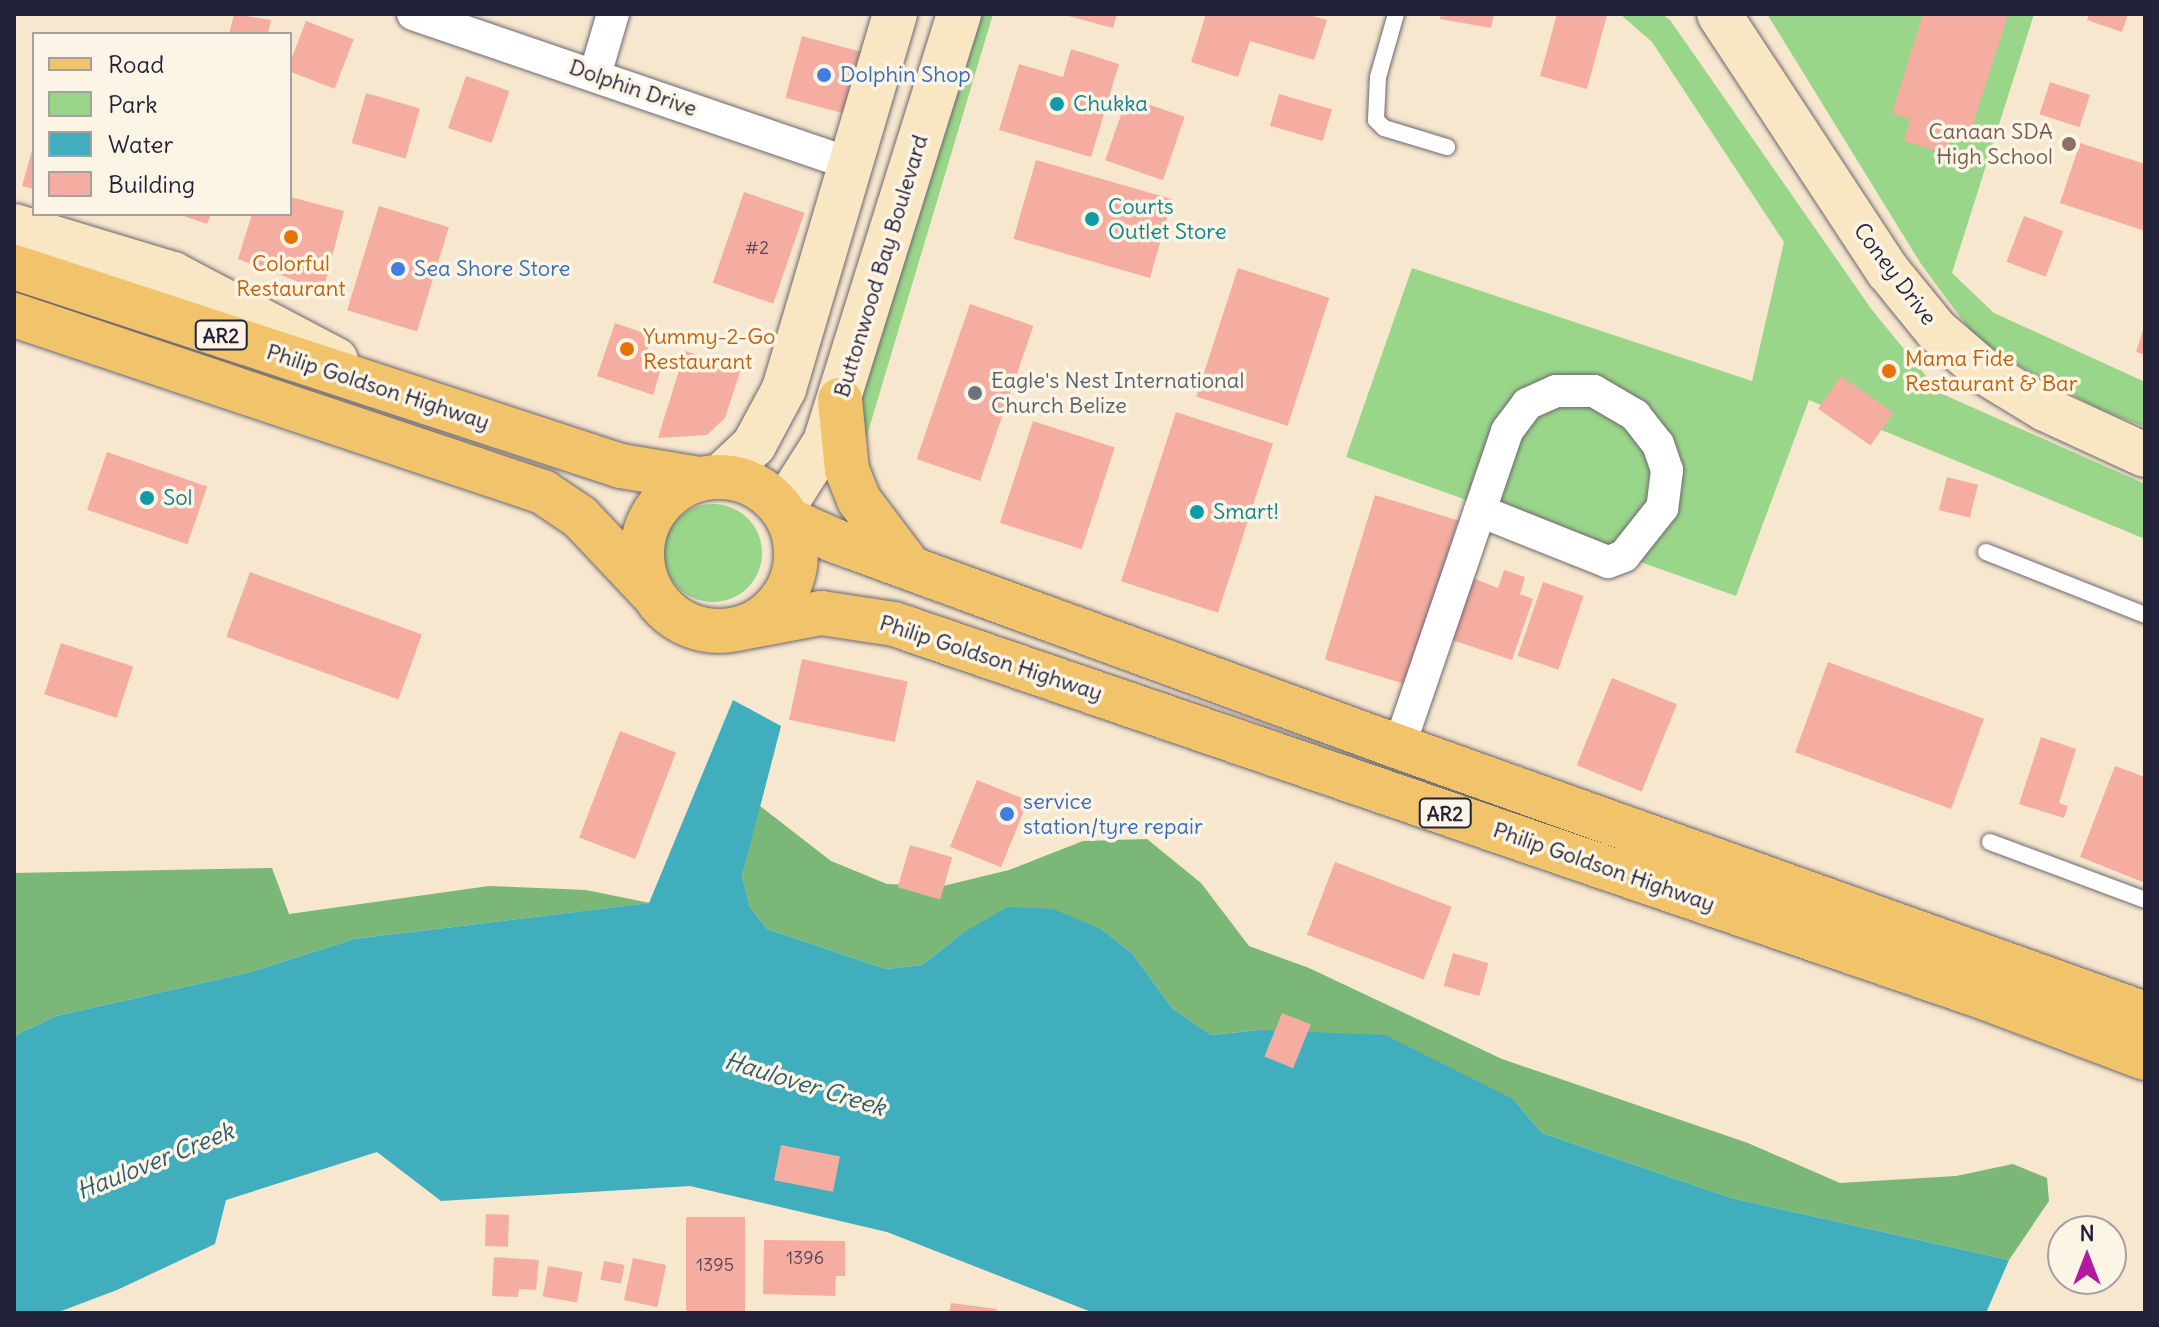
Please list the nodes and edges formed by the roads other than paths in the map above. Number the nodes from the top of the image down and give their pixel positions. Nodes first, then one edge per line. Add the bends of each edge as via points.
1 (413, 14) edge
2 (613, 14) edge
3 (895, 14) edge
4 (959, 14) edge
5 (1396, 14) edge
6 (1719, 14) edge
7 (595, 75) junction
8 (1447, 147) dead end
9 (852, 164) junction
10 (14, 226) edge
11 (14, 267) edge
12 (14, 315) edge
13 (398, 393) junction
14 (840, 400) junction
15 (2145, 455) edge
16 (710, 478) junction
17 (1480, 511) junction
18 (786, 514) junction
19 (1986, 552) dead end
20 (909, 566) junction
21 (650, 591) junction
22 (2145, 615) edge
23 (737, 629) junction
24 (1399, 747) junction
25 (1990, 842) dead end
26 (2145, 900) edge
27 (2145, 1014) edge
28 (2145, 1058) edge

1 - 7 street, Dolphin Drive
2 - 7 street
3 - 9 street
4 - 14 street, Buttonwood Bay Boulevard
5 - 8 lane via 1378,77 1376,120 1384,128
6 - 15 street, Coney Drive via 1888,271 1936,330 1986,373 2045,409
7 - 9 street, Dolphin Drive
9 - 16 street via 784,389 754,445
10 - 13 street via 173,274
11 - 13 main road, Philip Goldson Highway / AR2
12 - 21 main road, Philip Goldson Highway / AR2 via 543,492 580,517
13 - 16 main road, Philip Goldson Highway / AR2 via 621,466
14 - 18 street, Buttonwood Bay Boulevard via 825,442
14 - 20 main road via 841,445 859,500
16 - 18 main road via 755,486
16 - 21 main road via 677,488 647,523 642,569
17 - 17 street via 1507,431 1527,404 1556,391 1594,391 1635,415 1658,444 1667,470 1662,508 1624,556 1608,562
17 - 24 street
18 - 20 main road, Philip Goldson Highway / AR2
18 - 23 main road via 796,565 789,587 777,606
19 - 22 lane
20 - 24 main road, Philip Goldson Highway / AR2
21 - 23 main road via 665,611 687,625
23 - 28 main road, Philip Goldson Highway / AR2 via 821,613 894,624 1977,995
24 - 27 main road, Philip Goldson Highway / AR2
25 - 26 lane

